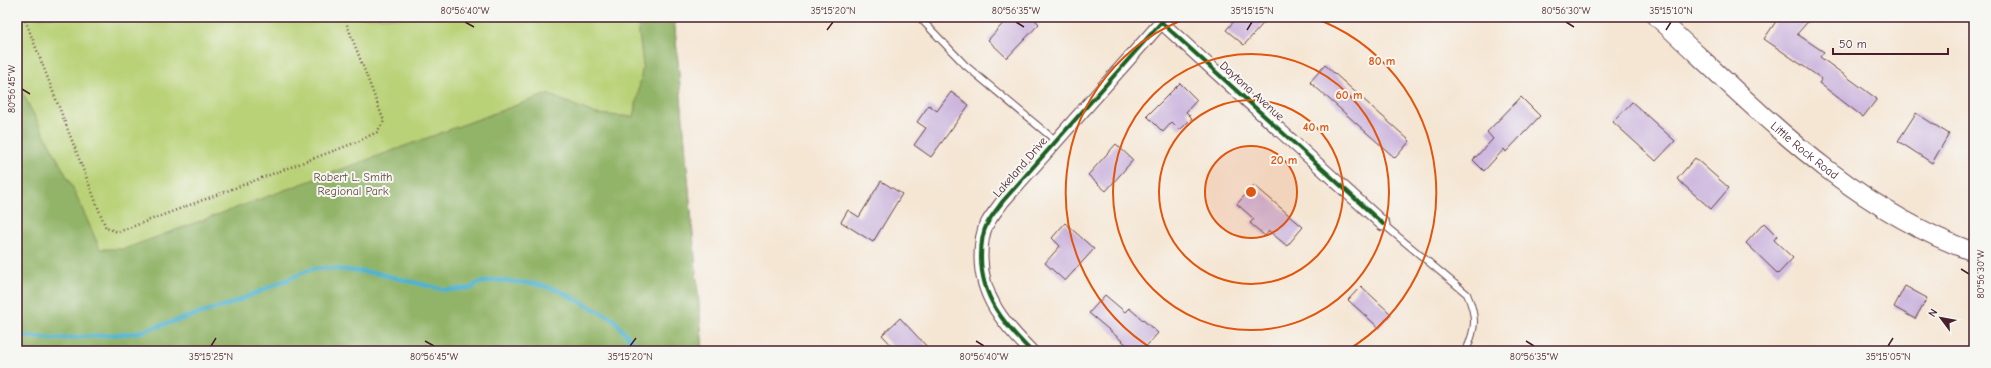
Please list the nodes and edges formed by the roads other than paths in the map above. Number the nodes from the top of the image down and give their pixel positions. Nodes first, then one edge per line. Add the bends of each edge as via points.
1 (919, 17) edge
2 (1657, 17) edge
3 (1163, 20) edge
4 (1056, 141) junction
5 (1383, 224) joint
6 (1974, 252) edge
7 (1031, 351) edge
8 (1466, 351) edge

1 - 4 lane via 965,65
2 - 6 main road, Little Rock Road via 1797,145 1837,178 1901,220
3 - 4 street, Lakeland Drive
3 - 5 street, Daytona Avenue
4 - 7 street, Lakeland Drive via 987,223 981,249 984,284 992,303 1009,328
5 - 8 lane via 1467,294 1474,310 1474,333

